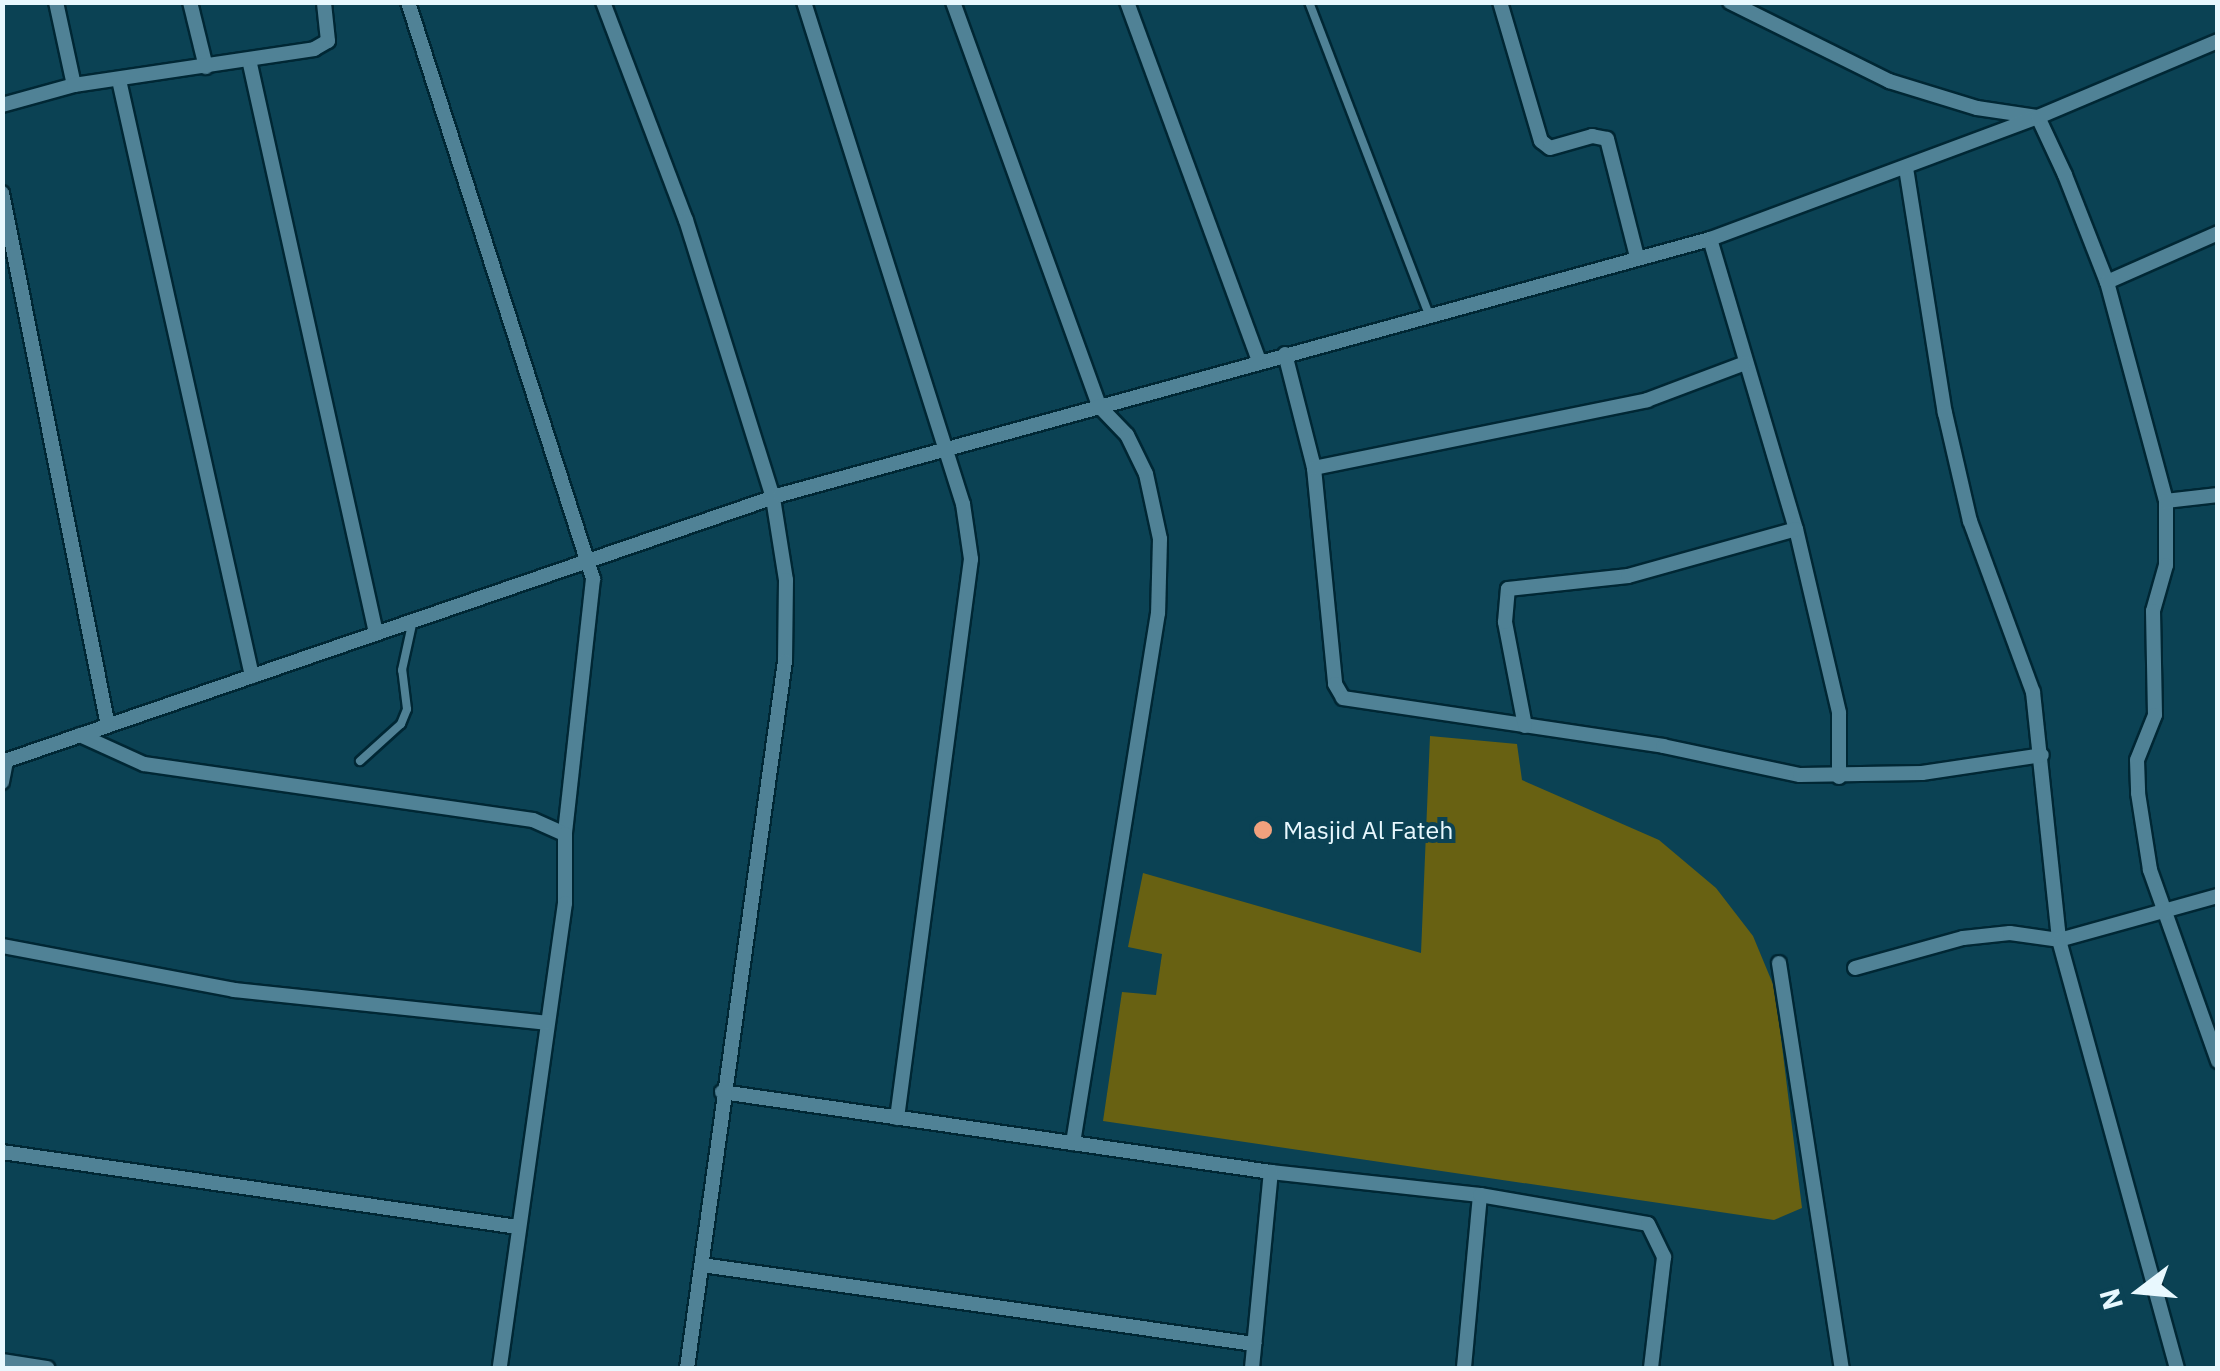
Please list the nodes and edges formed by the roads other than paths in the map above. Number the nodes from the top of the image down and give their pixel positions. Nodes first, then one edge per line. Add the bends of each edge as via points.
1 (56, 2) edge
2 (190, 2) edge
3 (324, 2) edge
4 (408, 2) edge
5 (603, 2) edge
6 (804, 2) edge
7 (953, 2) edge
8 (1127, 2) edge
9 (1310, 2) edge
10 (1500, 2) edge
11 (1730, 2) edge
12 (2218, 41) edge
13 (250, 64) junction
14 (206, 67) junction
15 (119, 80) junction
16 (74, 86) junction
17 (2, 105) edge
18 (2038, 117) junction
19 (1906, 168) junction
20 (2, 192) edge
21 (2218, 232) edge
22 (1710, 239) junction
23 (1637, 257) junction
24 (2107, 282) junction
25 (1428, 312) junction
26 (1285, 354) junction
27 (1259, 361) junction
28 (1743, 364) junction
29 (1099, 406) junction
30 (944, 450) junction
31 (1314, 468) junction
32 (2218, 495) edge
33 (774, 498) junction
34 (2166, 501) junction
35 (1796, 528) junction
36 (587, 561) junction
37 (414, 620) junction
38 (376, 633) junction
39 (252, 676) junction
40 (108, 726) junction
41 (1525, 726) junction
42 (80, 736) junction
43 (2042, 754) junction
44 (360, 761) dead end
45 (4, 762) edge
46 (1840, 777) junction
47 (2, 782) edge
48 (565, 834) junction
49 (2218, 896) edge
50 (2167, 907) junction
51 (2059, 940) junction
52 (2, 946) edge
53 (1779, 963) dead end
54 (1855, 968) dead end
55 (546, 1023) junction
56 (2218, 1062) edge
57 (722, 1092) junction
58 (897, 1118) junction
59 (1073, 1144) junction
60 (2, 1152) edge
61 (1271, 1172) junction
62 (1480, 1194) junction
63 (518, 1228) junction
64 (702, 1265) junction
65 (1254, 1344) junction
66 (2, 1361) edge
67 (47, 1368) edge
68 (500, 1368) edge
69 (687, 1368) edge
70 (1252, 1368) edge
71 (1464, 1368) edge
72 (1651, 1368) edge
73 (1842, 1368) edge
74 (2178, 1368) edge

1 - 16 street
2 - 14 street
3 - 13 street via 328,41
4 - 36 street
5 - 33 street via 686,220
6 - 30 street
7 - 29 street
8 - 27 street
9 - 25 lane
10 - 23 street via 1540,141 1550,148 1592,136 1607,139
11 - 18 street via 1888,81 1977,108
12 - 18 street
13 - 14 street
13 - 38 street
14 - 15 street
15 - 16 street
15 - 39 street
16 - 17 street
18 - 19 street
18 - 24 street
19 - 22 street
19 - 43 street via 1970,522 2033,692
20 - 40 street
21 - 24 street
22 - 23 street
22 - 28 street
23 - 25 street
24 - 34 street
25 - 26 street
26 - 27 street
26 - 31 street
27 - 29 street
28 - 31 street via 1647,400
28 - 35 street
29 - 30 street
29 - 59 street via 1127,434 1146,474 1160,538 1158,613
30 - 33 street
30 - 58 street via 963,504 971,559
31 - 41 street via 1335,684 1343,698
32 - 34 street
33 - 36 street
33 - 57 street via 786,580 785,660
34 - 50 street via 2166,566 2153,611 2155,715 2137,760 2143,836
35 - 41 street via 1628,576 1508,589 1505,622
35 - 46 street via 1840,713
36 - 37 street
36 - 48 street via 593,579 590,644
37 - 38 street
37 - 44 lane via 402,670 408,708 401,724
38 - 39 street
39 - 40 street
40 - 42 street
41 - 46 street
42 - 45 street
42 - 48 street via 144,764 533,820
43 - 46 street via 1922,774
43 - 51 street
45 - 47 street
48 - 55 street via 565,902
49 - 50 street
50 - 51 street
50 - 56 street
51 - 54 street via 2010,933 1963,938
51 - 74 street
52 - 55 street via 234,990
53 - 73 street
55 - 63 street
57 - 58 street
57 - 64 street
58 - 59 street
59 - 61 street
60 - 63 street
61 - 62 street
61 - 65 street
62 - 71 street
62 - 72 street via 1648,1224 1664,1257
63 - 68 street
64 - 65 street
64 - 69 street
65 - 70 street
66 - 67 street

